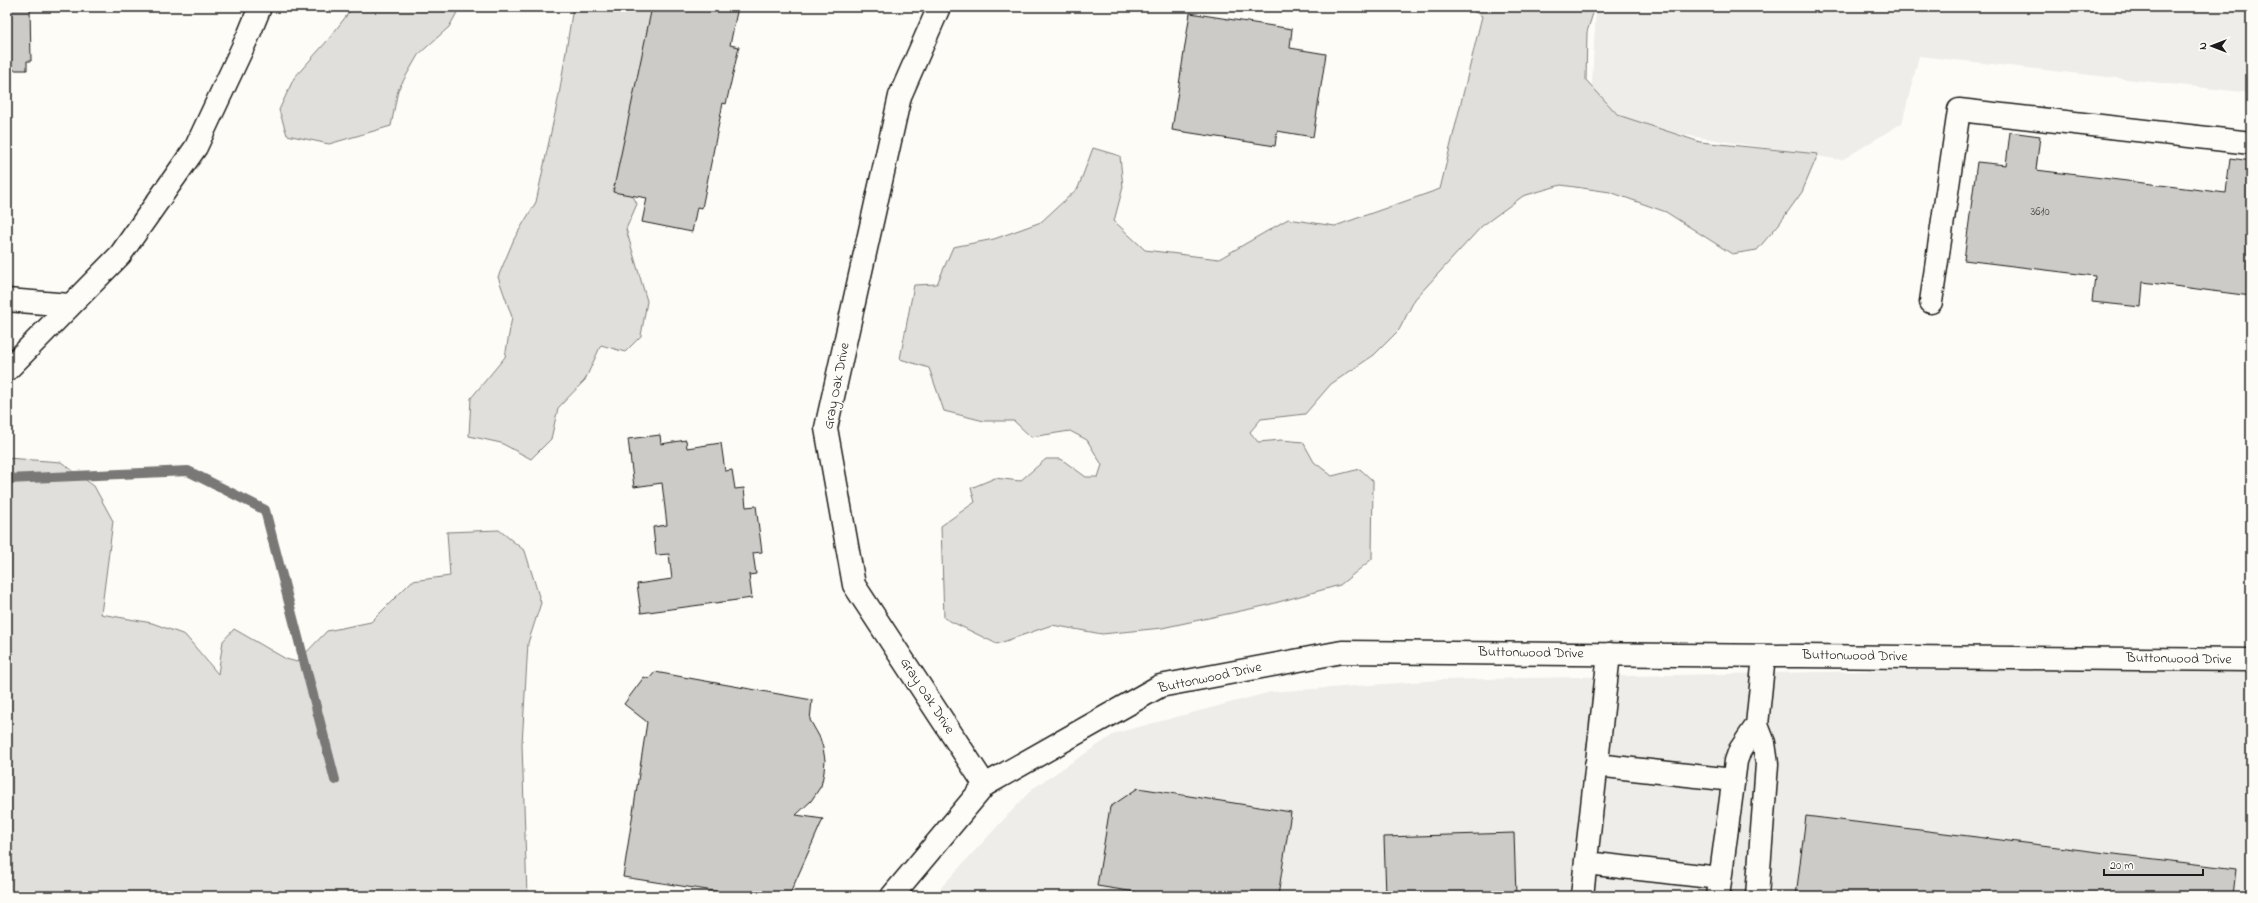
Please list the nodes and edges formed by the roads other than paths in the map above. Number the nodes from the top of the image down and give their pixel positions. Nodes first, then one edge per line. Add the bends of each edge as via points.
1 (260, 7) edge
2 (939, 7) edge
3 (2251, 143) edge
4 (7, 300) edge
5 (1931, 302) dead end
6 (70, 305) junction
7 (7, 370) edge
8 (1608, 654) junction
9 (1764, 656) junction
10 (2251, 660) edge
11 (1757, 725) junction
12 (1596, 765) junction
13 (1733, 780) junction
14 (985, 785) junction
15 (1586, 863) junction
16 (1719, 887) edge
17 (892, 896) edge
18 (1582, 896) edge
19 (1757, 896) edge

1 - 6 street via 196,147 120,255
2 - 14 street, Gray Oak Drive via 900,96 826,428 854,585
3 - 5 street via 1960,110
4 - 6 street
6 - 7 street
8 - 9 street, Buttonwood Drive
8 - 12 street
8 - 14 street, Buttonwood Drive via 1342,652 1160,686
9 - 10 street, Buttonwood Drive
9 - 11 street
11 - 13 street via 1740,750
11 - 19 street via 1764,743 1767,764
12 - 13 street
12 - 15 street
13 - 16 street
14 - 17 street, Buttonwood Drive
15 - 16 street
15 - 18 street

